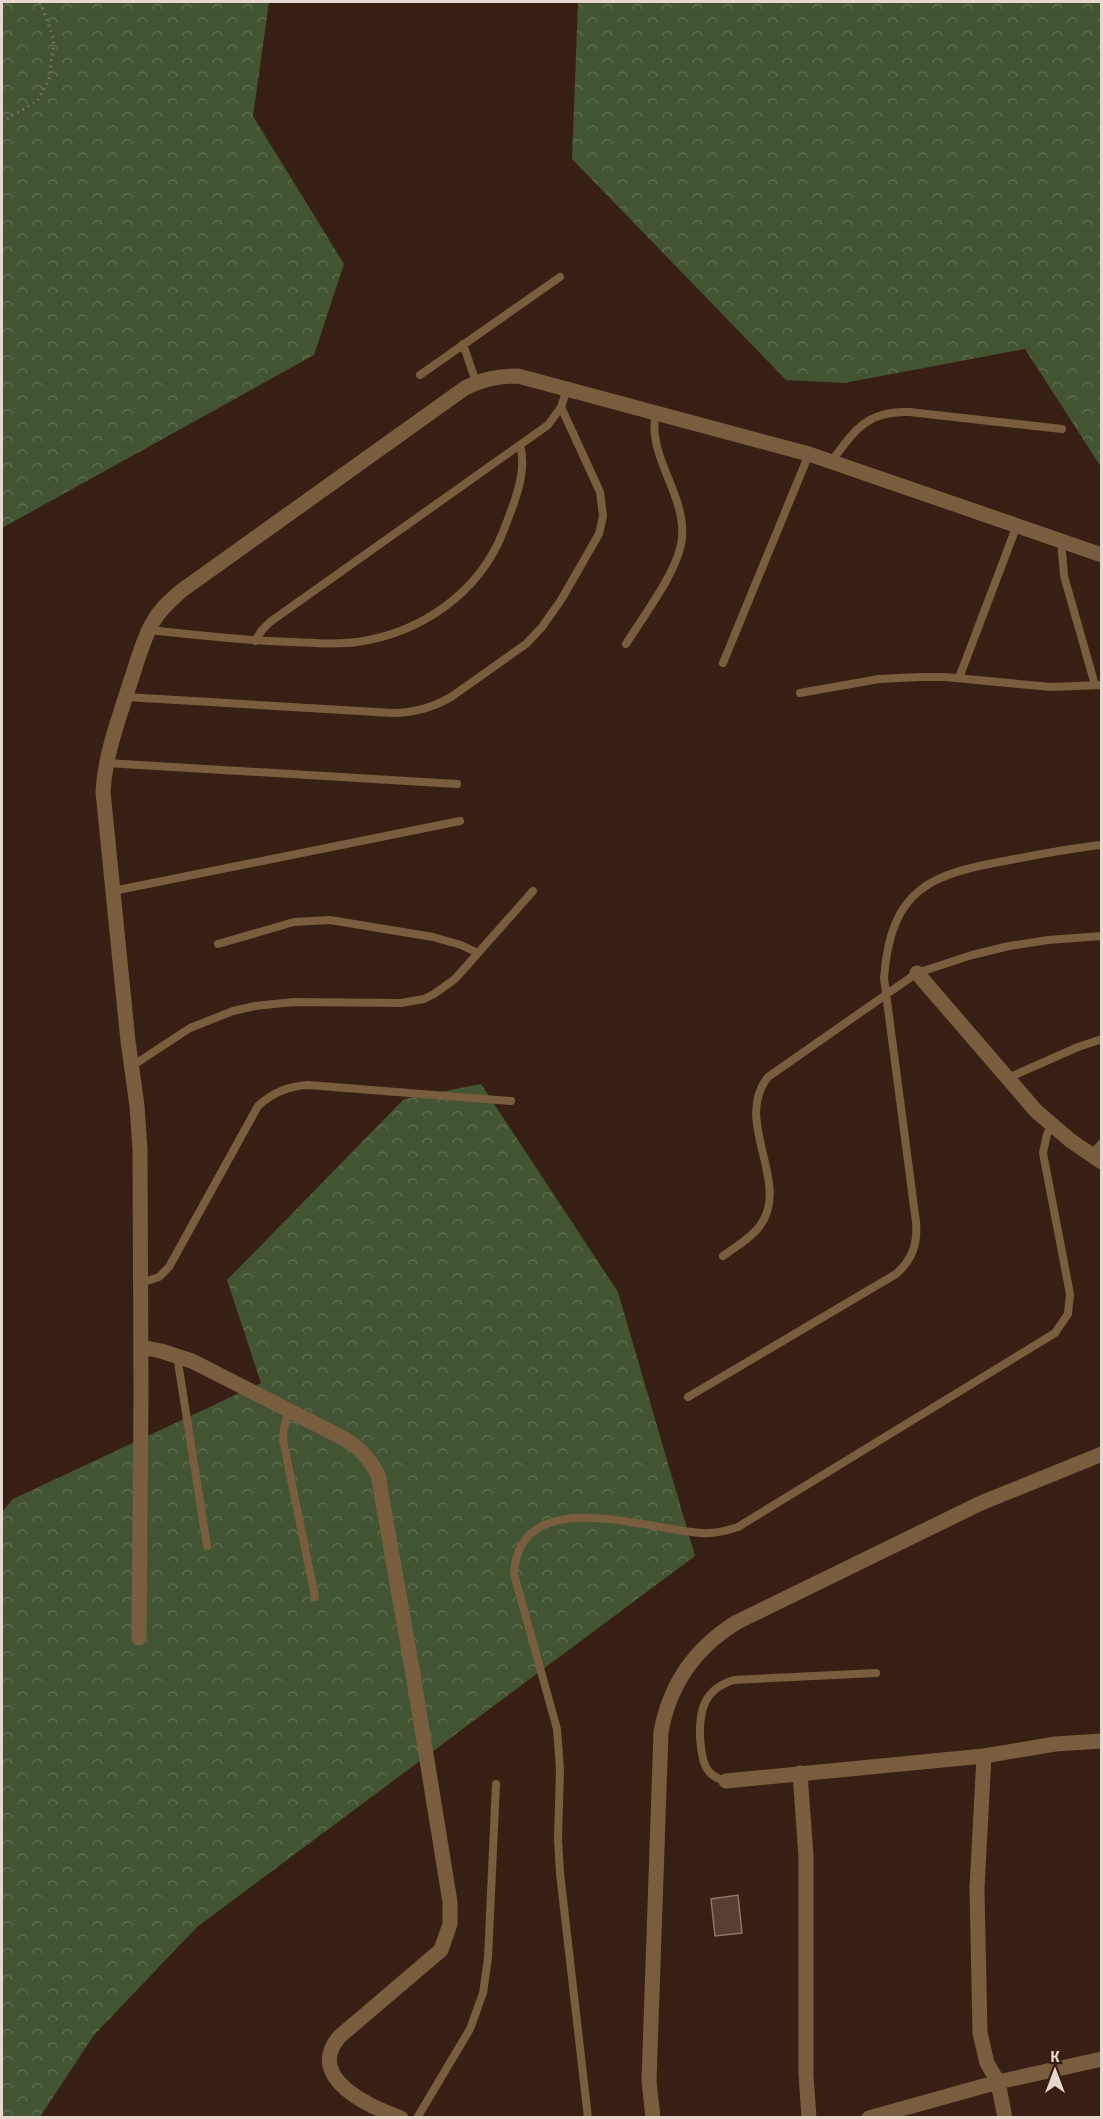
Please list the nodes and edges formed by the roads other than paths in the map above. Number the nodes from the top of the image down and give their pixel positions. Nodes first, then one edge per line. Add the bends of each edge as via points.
1 (560, 277) dead end
2 (463, 344) junction
3 (420, 375) dead end
4 (476, 382) junction
5 (567, 389) junction
6 (561, 407) junction
7 (656, 412) junction
8 (1062, 429) dead end
9 (520, 445) junction
10 (809, 454) junction
11 (831, 462) junction
12 (1017, 525) junction
13 (1061, 540) junction
14 (1101, 555) edge
15 (148, 630) junction
16 (255, 641) junction
17 (626, 644) dead end
18 (723, 663) dead end
19 (959, 678) junction
20 (1098, 685) edge
21 (800, 693) dead end
22 (126, 697) junction
23 (106, 763) junction
24 (457, 784) dead end
25 (460, 821) dead end
26 (1101, 845) edge
27 (113, 891) junction
28 (533, 891) dead end
29 (1101, 936) edge
30 (218, 944) dead end
31 (478, 953) junction
32 (918, 973) junction
33 (885, 996) junction
34 (1101, 1039) edge
35 (132, 1066) junction
36 (1008, 1078) junction
37 (511, 1101) dead end
38 (1052, 1126) junction
39 (1101, 1143) edge
40 (1096, 1158) edge
41 (723, 1256) dead end
42 (141, 1282) junction
43 (141, 1347) junction
44 (177, 1355) junction
45 (688, 1397) dead end
46 (289, 1410) junction
47 (1101, 1454) edge
48 (207, 1546) dead end
49 (315, 1597) dead end
50 (139, 1638) dead end
51 (876, 1673) dead end
52 (1101, 1741) edge
53 (984, 1756) junction
54 (800, 1773) junction
55 (726, 1781) joint
56 (496, 1784) dead end
57 (1101, 2059) edge
58 (998, 2082) junction
59 (401, 2118) edge
60 (417, 2118) edge
61 (588, 2118) edge
62 (653, 2118) edge
63 (809, 2118) edge
64 (869, 2118) edge
65 (1005, 2118) edge

1 - 2 lane
2 - 3 lane
2 - 4 lane
4 - 5 street via 518,376
4 - 15 street via 181,591
5 - 6 lane
5 - 7 street
6 - 9 lane via 548,425
6 - 22 lane via 600,492 603,516 599,534 542,627 526,644 451,697 417,712 392,713
7 - 10 street
7 - 17 lane via 656,445 678,506 682,537 677,561
8 - 11 lane via 888,413 853,431
9 - 16 lane via 270,622
9 - 16 lane via 523,466 499,541 470,584 444,608 409,628 365,641
10 - 11 street
10 - 18 lane
11 - 12 street
12 - 13 street
12 - 19 lane
13 - 14 street
13 - 20 lane via 1064,576
15 - 16 lane
15 - 22 street
19 - 20 lane via 1051,687
19 - 21 lane via 879,679
22 - 23 street
23 - 24 lane
23 - 27 street via 103,792
25 - 27 lane
26 - 33 lane via 957,870 921,890 903,908 889,942
27 - 35 street
28 - 31 lane
29 - 32 lane via 1009,946
30 - 31 lane via 294,922 330,920 433,937
31 - 35 lane via 445,988 424,999 401,1003 294,1002 233,1011 189,1028
32 - 33 lane
32 - 36 street
33 - 41 lane via 762,1084 755,1108 769,1187 768,1205 758,1229
33 - 45 lane via 916,1222 916,1241 910,1258 896,1274
34 - 36 lane
35 - 42 street via 140,1149
36 - 38 street
37 - 42 lane via 308,1085 280,1091 258,1106 169,1267 159,1277
38 - 40 street
38 - 61 lane via 1043,1154 1070,1294 1068,1314 1055,1333 738,1527 699,1533 573,1517 536,1530 517,1556 514,1574 560,1752 560,1873
39 - 40 lane
42 - 43 street
43 - 44 street
43 - 50 street
44 - 46 street
44 - 48 lane
46 - 49 lane via 283,1440
46 - 59 street via 351,1443 368,1458 378,1475 450,1902 450,1924 441,1950 339,2037 330,2050 330,2070 345,2088 364,2103
47 - 62 street via 981,1503 736,1622 709,1642 686,1667 670,1698 661,1732 649,2081
51 - 55 lane via 734,1680 719,1687 707,1698 699,1721 702,1759 708,1772
52 - 53 street
53 - 54 street
53 - 58 street via 977,1888 980,2033 987,2063
54 - 55 street
54 - 63 street via 807,1867
56 - 60 lane via 489,1958 483,1993 470,2029
57 - 58 street
58 - 64 street
58 - 65 street

